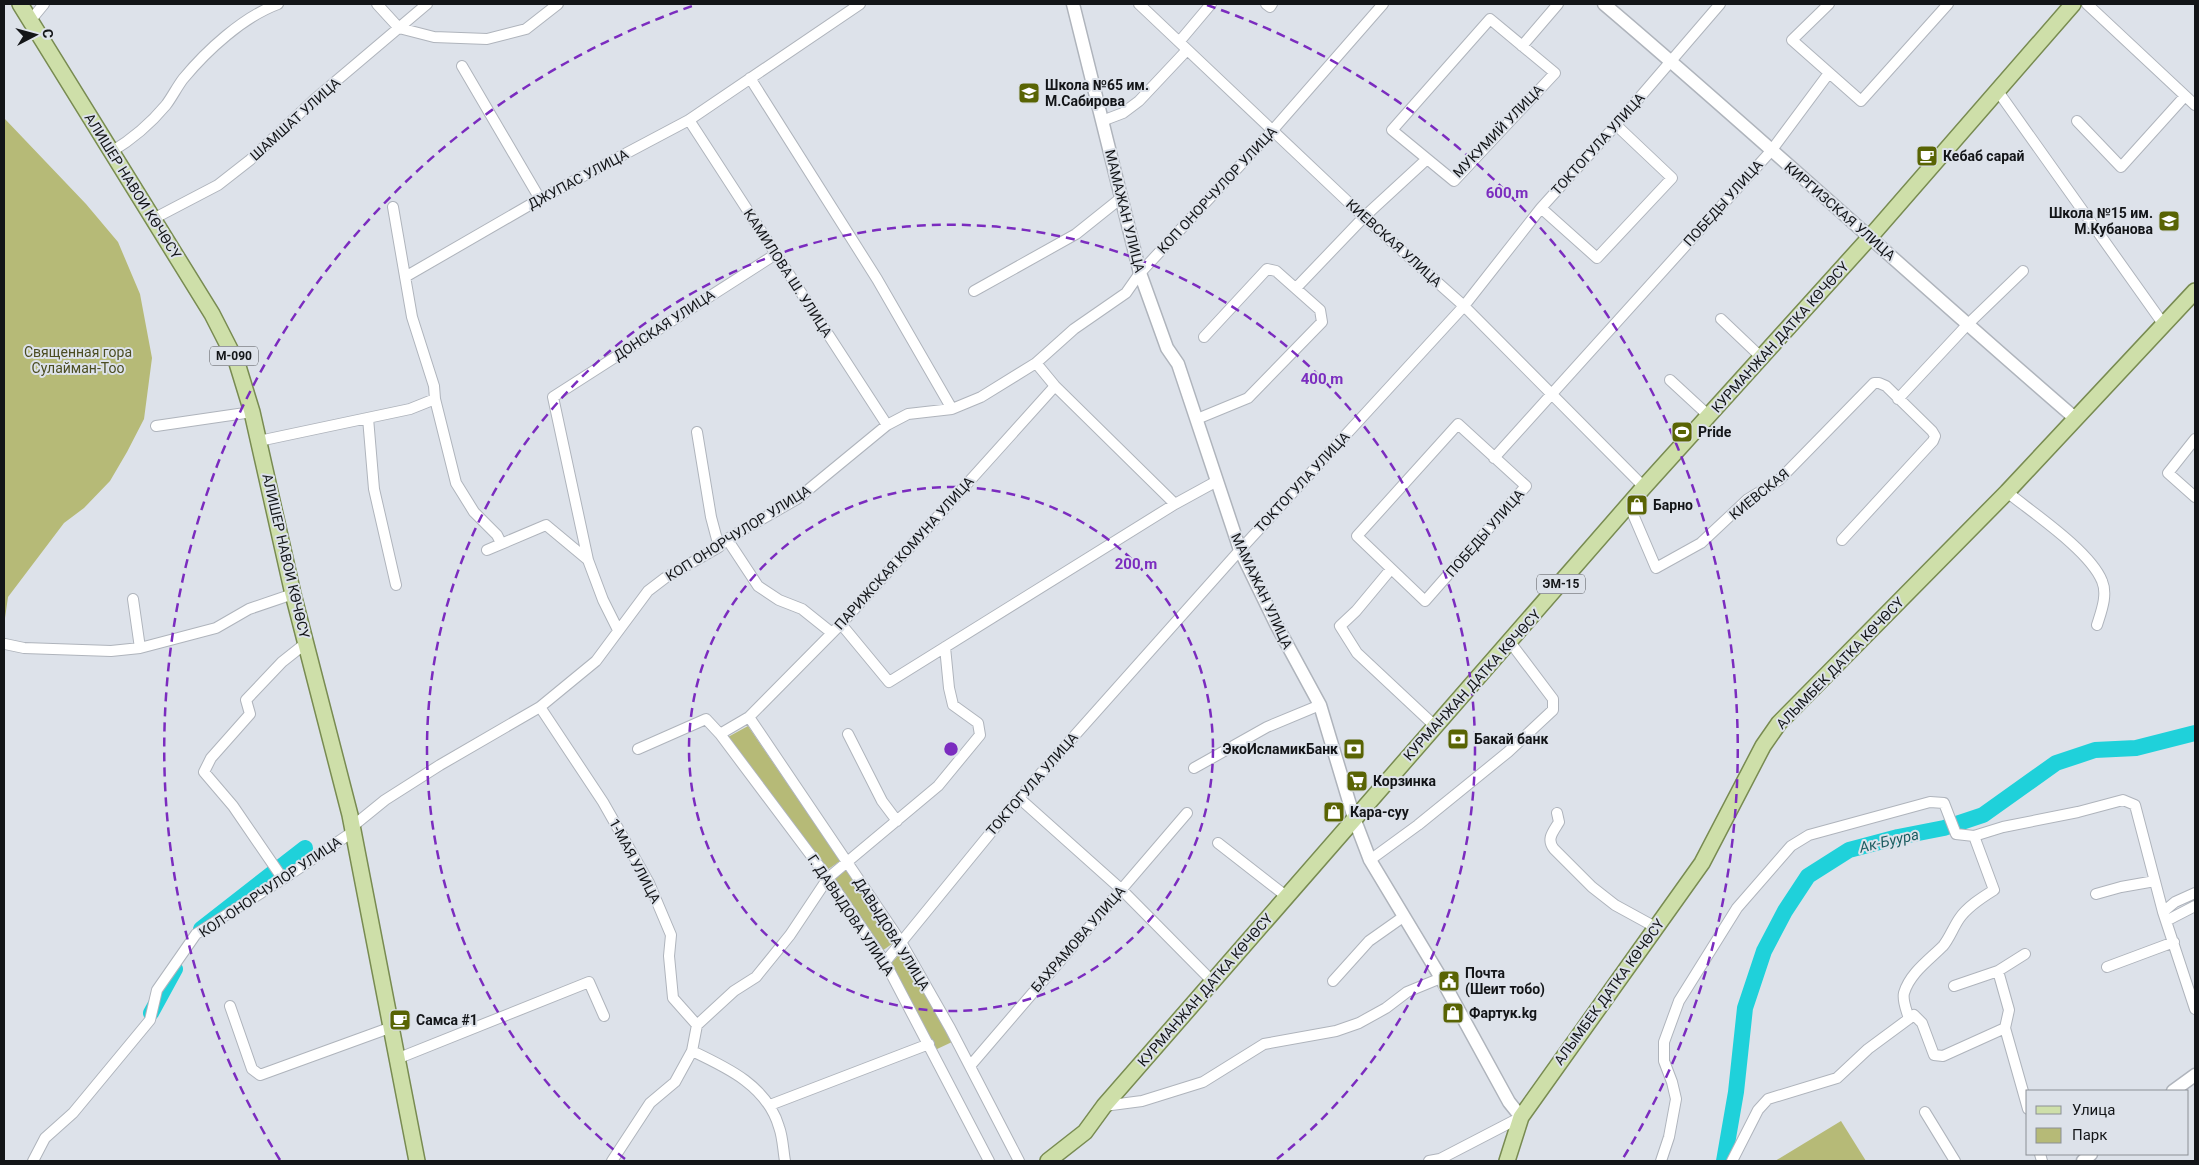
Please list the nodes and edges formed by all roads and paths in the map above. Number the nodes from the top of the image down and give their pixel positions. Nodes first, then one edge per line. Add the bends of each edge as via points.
1 (20, 4) edge
2 (44, 4) edge
3 (278, 4) edge
4 (377, 4) edge
5 (427, 4) edge
6 (558, 4) edge
7 (859, 4) edge
8 (1073, 4) edge
9 (1139, 4) edge
10 (1211, 4) edge
11 (1266, 4) edge
12 (1272, 4) edge
13 (1383, 4) edge
14 (1558, 4) edge
15 (1604, 4) edge
16 (1720, 4) edge
17 (1829, 4) edge
18 (1948, 4) edge
19 (2073, 4) edge
20 (2087, 4) edge
21 (30, 21) junction
22 (399, 28) junction
23 (1179, 42) junction
24 (1522, 46) junction
25 (1187, 50) junction
26 (1671, 61) junction
27 (462, 66) dead end
28 (1829, 73) junction
29 (750, 78) junction
30 (1997, 90) junction
31 (2185, 96) junction
32 (2195, 105) edge
33 (689, 120) junction
34 (1102, 121) junction
35 (2077, 121) dead end
36 (1616, 125) junction
37 (1272, 131) junction
38 (1771, 151) junction
39 (111, 152) junction
40 (1427, 160) junction
41 (1121, 198) junction
42 (540, 199) junction
43 (393, 207) dead end
44 (1541, 208) junction
45 (1364, 217) junction
46 (153, 219) junction
47 (1871, 236) junction
48 (776, 254) junction
49 (2024, 271) dead end
50 (1140, 273) junction
51 (405, 278) junction
52 (1296, 288) junction
53 (974, 291) dead end
54 (2195, 291) edge
55 (1464, 306) junction
56 (1722, 319) dead end
57 (1967, 325) junction
58 (2164, 325) junction
59 (1204, 337) dead end
60 (1762, 358) junction
61 (1036, 363) junction
62 (1670, 380) dead end
63 (1055, 386) junction
64 (1550, 395) junction
65 (435, 399) junction
66 (1898, 399) junction
67 (952, 409) junction
68 (252, 412) junction
69 (1709, 416) junction
70 (368, 418) junction
71 (1196, 419) junction
72 (2076, 419) junction
73 (887, 425) junction
74 (156, 426) dead end
75 (697, 432) dead end
76 (2195, 439) edge
77 (259, 442) junction
78 (1494, 458) junction
79 (1217, 481) junction
80 (1644, 488) junction
81 (2007, 492) junction
82 (2195, 497) edge
83 (1175, 504) junction
84 (1629, 506) junction
85 (727, 539) junction
86 (1842, 540) dead end
87 (501, 543) junction
88 (719, 547) junction
89 (487, 550) dead end
90 (1240, 550) junction
91 (588, 560) junction
92 (1391, 568) junction
93 (396, 586) dead end
94 (293, 594) junction
95 (133, 599) dead end
96 (841, 624) junction
97 (2097, 626) dead end
98 (618, 630) junction
99 (832, 633) junction
100 (1510, 642) junction
101 (306, 643) junction
102 (5, 644) edge
103 (945, 647) junction
104 (140, 648) junction
105 (1320, 705) junction
106 (540, 707) junction
107 (748, 717) junction
108 (1435, 726) junction
109 (720, 734) junction
110 (848, 734) dead end
111 (638, 749) dead end
112 (1194, 768) dead end
113 (1019, 798) junction
114 (1187, 813) dead end
115 (1557, 813) dead end
116 (1354, 818) junction
117 (897, 821) junction
118 (353, 828) junction
119 (1974, 836) junction
120 (1218, 843) dead end
121 (1370, 860) junction
122 (847, 862) junction
123 (828, 878) junction
124 (284, 879) junction
125 (2155, 881) junction
126 (1122, 890) junction
127 (2195, 893) edge
128 (2096, 894) dead end
129 (1286, 896) junction
130 (2195, 906) edge
131 (1403, 916) junction
132 (2165, 917) junction
133 (1657, 928) junction
134 (901, 942) junction
135 (2174, 942) junction
136 (2025, 954) dead end
137 (885, 962) junction
138 (2107, 967) dead end
139 (1998, 971) junction
140 (1441, 978) junction
141 (1333, 981) dead end
142 (1213, 982) junction
143 (1954, 986) dead end
144 (230, 1006) dead end
145 (2195, 1009) edge
146 (604, 1016) dead end
147 (1909, 1019) junction
148 (697, 1025) junction
149 (392, 1027) junction
150 (2005, 1028) junction
151 (929, 1044) junction
152 (692, 1051) junction
153 (399, 1058) junction
154 (970, 1066) junction
155 (2195, 1075) edge
156 (2174, 1090) edge
157 (2026, 1102) edge
158 (770, 1105) junction
159 (1104, 1106) junction
160 (1925, 1112) dead end
161 (1521, 1117) junction
162 (33, 1161) edge
163 (417, 1161) edge
164 (612, 1161) edge
165 (785, 1161) edge
166 (989, 1161) edge
167 (1018, 1161) edge
168 (1048, 1161) edge
169 (1430, 1161) edge
170 (1507, 1161) edge
171 (1661, 1161) edge
172 (1732, 1161) edge
173 (1956, 1161) edge

1 - 21 main road, АЛИШЕР НАВОИ КӨЧӨСҮ / М-090
2 - 21 street
3 - 39 street via 237,25 183,79 165,106 130,140
4 - 22 street
5 - 22 street, ШАМШАТ УЛИЦА
6 - 22 street via 526,29 487,39 434,37
7 - 29 street, ДЖУПАС УЛИЦА
8 - 34 street, МАМАЖАН УЛИЦА
9 - 23 street, КИЕВСКАЯ УЛИЦА
10 - 23 street
11 - 12 street via 1270,7
13 - 37 street, КОП ОНОРЧУЛОР УЛИЦА
14 - 24 street
15 - 26 street, КИРГИЗСКАЯ УЛИЦА
16 - 26 street, ТОКТОГУЛА УЛИЦА
17 - 28 street via 1792,40
18 - 28 street via 1861,101
19 - 30 main road, КУРМАНЖАН ДАТКА КӨЧӨСҮ / ЭМ-15
20 - 31 street
21 - 39 main road, АЛИШЕР НАВОИ КӨЧӨСҮ / М-090
22 - 46 street, ШАМШАТ УЛИЦА via 218,185
23 - 25 street, КИЕВСКАЯ УЛИЦА
24 - 40 street, МУКУМИЙ УЛИЦА via 1555,73 1454,181
24 - 40 street, МУКУМИЙ УЛИЦА via 1490,19 1392,130
25 - 34 street via 1139,101 1123,113
25 - 37 street, КИЕВСКАЯ УЛИЦА
26 - 36 street, ТОКТОГУЛА УЛИЦА
26 - 38 street, КИРГИЗСКАЯ УЛИЦА
27 - 42 street
28 - 38 street, ПОБЕДЫ УЛИЦА
29 - 33 street, ДЖУПАС УЛИЦА
29 - 67 street via 876,279
30 - 47 main road, КУРМАНЖАН ДАТКА КӨЧӨСҮ / ЭМ-15
30 - 58 street
31 - 32 street
31 - 35 street via 2120,166
33 - 42 street, ДЖУПАС УЛИЦА
33 - 48 street, КАМИЛОВА Ш. УЛИЦА
34 - 41 street, МАМАЖАН УЛИЦА
36 - 44 street, ТОКТОГУЛА УЛИЦА
36 - 44 street via 1672,178 1597,258
37 - 45 street, КИЕВСКАЯ УЛИЦА
37 - 50 street, КОП ОНОРЧУЛОР УЛИЦА
38 - 47 street, КИРГИЗСКАЯ УЛИЦА
38 - 64 street, ПОБЕДЫ УЛИЦА
39 - 46 main road, АЛИШЕР НАВОИ КӨЧӨСҮ / М-090
40 - 45 street
41 - 50 street, МАМАЖАН УЛИЦА
41 - 53 street via 1076,234
42 - 51 street, ДЖУПАС УЛИЦА
43 - 51 street
44 - 55 street, ТОКТОГУЛА УЛИЦА
45 - 52 street
45 - 55 street, КИЕВСКАЯ УЛИЦА
46 - 68 main road, АЛИШЕР НАВОИ КӨЧӨСҮ / М-090 via 226,338
47 - 57 street, КИРГИЗСКАЯ УЛИЦА
47 - 60 main road, КУРМАНЖАН ДАТКА КӨЧӨСҮ / ЭМ-15
48 - 73 street, КАМИЛОВА Ш. УЛИЦА
48 - 91 street, ДОНСКАЯ УЛИЦА via 553,397
49 - 57 street
50 - 61 street, КОП ОНОРЧУЛОР УЛИЦА via 1126,293 1074,330
50 - 71 street, МАМАЖАН УЛИЦА via 1167,348 1178,364
51 - 65 street via 412,317 434,386
52 - 59 street via 1276,271 1268,269
52 - 71 street via 1320,310 1322,322 1248,398
54 - 58 main road, АЛЫМБЕК ДАТКА КӨЧӨСҮ
55 - 64 street, КИЕВСКАЯ УЛИЦА
55 - 90 street, ТОКТОГУЛА УЛИЦА
56 - 60 street
57 - 66 street
57 - 72 street, КИРГИЗСКАЯ УЛИЦА
58 - 72 main road, АЛЫМБЕК ДАТКА КӨЧӨСҮ
60 - 69 main road, КУРМАНЖАН ДАТКА КӨЧӨСҮ / ЭМ-15
61 - 63 street
61 - 67 street, КОП ОНОРЧУЛОР УЛИЦА via 981,397
62 - 69 street
63 - 83 street
63 - 96 street, ПАРИЖСКАЯ КОМУНА УЛИЦА
64 - 78 street, ПОБЕДЫ УЛИЦА
64 - 80 street, КИЕВСКАЯ УЛИЦА
65 - 70 street via 410,409
65 - 87 street via 456,483 474,512
66 - 84 street, КИЕВСКАЯ via 1879,383 1874,383 1779,480 1748,499 1701,543 1656,568
66 - 86 street via 1935,436
67 - 73 street, КОП ОНОРЧУЛОР УЛИЦА via 908,414
68 - 74 street
68 - 77 main road, АЛИШЕР НАВОИ КӨЧӨСҮ / М-090
69 - 80 main road, КУРМАНЖАН ДАТКА КӨЧӨСҮ / ЭМ-15
70 - 77 street
70 - 93 street via 374,489
71 - 79 street, МАМАЖАН УЛИЦА
72 - 81 main road, АЛЫМБЕК ДАТКА КӨЧӨСҮ
73 - 85 street, КОП ОНОРЧУЛОР УЛИЦА via 798,499
75 - 88 street
76 - 82 street via 2168,473
77 - 94 main road, АЛИШЕР НАВОИ КӨЧӨСҮ / М-090
78 - 92 street, ПОБЕДЫ УЛИЦА via 1526,486 1425,600
78 - 92 street, ПОБЕДЫ УЛИЦА via 1458,424 1357,536
79 - 83 street
79 - 90 street, МАМАЖАН УЛИЦА
80 - 84 main road, КУРМАНЖАН ДАТКА КӨЧӨСҮ / ЭМ-15
81 - 97 street via 2071,543 2094,568 2103,582 2104,601
81 - 133 main road, АЛЫМБЕК ДАТКА КӨЧӨСҮ via 1779,723 1763,746 1702,863
83 - 103 street
84 - 100 main road, КУРМАНЖАН ДАТКА КӨЧӨСҮ / ЭМ-15
85 - 88 street, КОП ОНОРЧУЛОР УЛИЦА
85 - 99 street via 758,586 778,600 802,609
87 - 89 street
87 - 91 street via 546,525
88 - 98 street, КОП ОНОРЧУЛОР УЛИЦА via 648,591
90 - 105 street, МАМАЖАН УЛИЦА
90 - 113 street, ТОКТОГУЛА УЛИЦА
91 - 98 street
92 - 108 street via 1340,626 1357,653
94 - 101 main road, АЛИШЕР НАВОИ КӨЧӨСҮ / М-090
94 - 104 street via 249,609 216,628
95 - 104 street
96 - 99 street, ПАРИЖСКАЯ КОМУНА УЛИЦА
96 - 103 street via 889,682
98 - 106 street, КОП ОНОРЧУЛОР УЛИЦА via 596,661
99 - 107 street, ПАРИЖСКАЯ КОМУНА УЛИЦА
100 - 108 main road, КУРМАНЖАН ДАТКА КӨЧӨСҮ / ЭМ-15
100 - 121 street via 1553,699 1553,710 1508,752
101 - 118 main road, АЛИШЕР НАВОИ КӨЧӨСҮ / М-090
101 - 124 street via 282,662 246,700 250,714 211,758 204,772 233,806
102 - 104 street via 24,648 111,651
103 - 117 street via 953,705 978,723 980,735 938,786
105 - 112 street via 1267,727
105 - 116 street, МАМАЖАН УЛИЦА
106 - 118 street, КОП ОНОРЧУЛОР УЛИЦА via 426,773 385,800
106 - 148 street, 1-МАЯ УЛИЦА via 603,802 650,883 671,935 669,956 673,998
107 - 109 street, ПАРИЖСКАЯ КОМУНА УЛИЦА
107 - 122 street, ДАВЫДОВА УЛИЦА
108 - 116 main road, КУРМАНЖАН ДАТКА КӨЧӨСҮ / ЭМ-15
109 - 111 street, Г. ДАВЫДОВА УЛИЦА via 706,719
109 - 123 street, Г. ДАВЫДОВА УЛИЦА
110 - 117 street via 882,801
113 - 126 street
113 - 134 street, ТОКТОГУЛА УЛИЦА
114 - 126 street, БАХРАМОВА УЛИЦА
115 - 133 street via 1559,822 1550,838 1554,849 1615,906
116 - 121 street, МАМАЖАН УЛИЦА
116 - 129 main road, КУРМАНЖАН ДАТКА КӨЧӨСҮ / ЭМ-15
117 - 122 street
118 - 124 street, КОЛ-ОНОРЧУЛОР УЛИЦА
118 - 149 main road, АЛИШЕР НАВОИ КӨЧӨСҮ / М-090
119 - 125 street via 2123,800 2135,805
119 - 147 street via 1994,890 1970,907 1944,945 1925,960 1911,981 1904,993
119 - 171 street via 1956,834 1944,803 1930,802 1809,835 1791,846 1737,908 1680,1001 1664,1042 1664,1061 1676,1098
120 - 129 street
121 - 131 street, МАМАЖАН УЛИЦА
122 - 123 street
122 - 134 street, ДАВЫДОВА УЛИЦА
123 - 137 street, Г. ДАВЫДОВА УЛИЦА
123 - 148 street via 790,935 756,977 734,991
124 - 162 street, КОЛ-ОНОРЧУЛОР УЛИЦА via 196,934 157,990 150,1020 73,1113 45,1138
125 - 128 street
125 - 132 street
126 - 142 street
126 - 154 street, БАХРАМОВА УЛИЦА
127 - 132 street via 2174,902
129 - 142 main road, КУРМАНЖАН ДАТКА КӨЧӨСҮ / ЭМ-15
130 - 132 street
131 - 140 street, МАМАЖАН УЛИЦА
131 - 141 street via 1369,941
132 - 135 street
133 - 161 main road, АЛЫМБЕК ДАТКА КӨЧӨСҮ
134 - 137 street, ТОКТОГУЛА УЛИЦА
134 - 154 street, ДАВЫДОВА УЛИЦА
135 - 138 street
135 - 145 street
136 - 139 street
137 - 151 street, Г. ДАВЫДОВА УЛИЦА
139 - 143 street
139 - 150 street via 2009,1010
140 - 159 street via 1406,992 1359,1023 1336,1031 1264,1044 1203,1082 1142,1101
140 - 161 street, МАМАЖАН УЛИЦА via 1509,1102
142 - 159 main road, КУРМАНЖАН ДАТКА КӨЧӨСҮ / ЭМ-15
144 - 149 street via 252,1069 260,1075
146 - 153 street via 589,982
147 - 150 street via 1914,1015 1919,1018 1934,1055 1938,1056
147 - 172 street via 1868,1049 1838,1078 1768,1099 1758,1110
148 - 152 street
149 - 153 main road, АЛИШЕР НАВОИ КӨЧӨСҮ / М-090
150 - 157 street
151 - 158 street
151 - 166 street, Г. ДАВЫДОВА УЛИЦА
152 - 158 street via 727,1068 755,1087
152 - 164 street via 675,1082 650,1103
153 - 163 main road, АЛИШЕР НАВОИ КӨЧӨСҮ / М-090
154 - 167 street, ДАВЫДОВА УЛИЦА
155 - 156 street
158 - 165 street via 779,1127
159 - 168 main road, КУРМАНЖАН ДАТКА КӨЧӨСҮ / ЭМ-15 via 1085,1132
160 - 173 street
161 - 169 street via 1440,1159
161 - 170 main road, АЛЫМБЕК ДАТКА КӨЧӨСҮ

